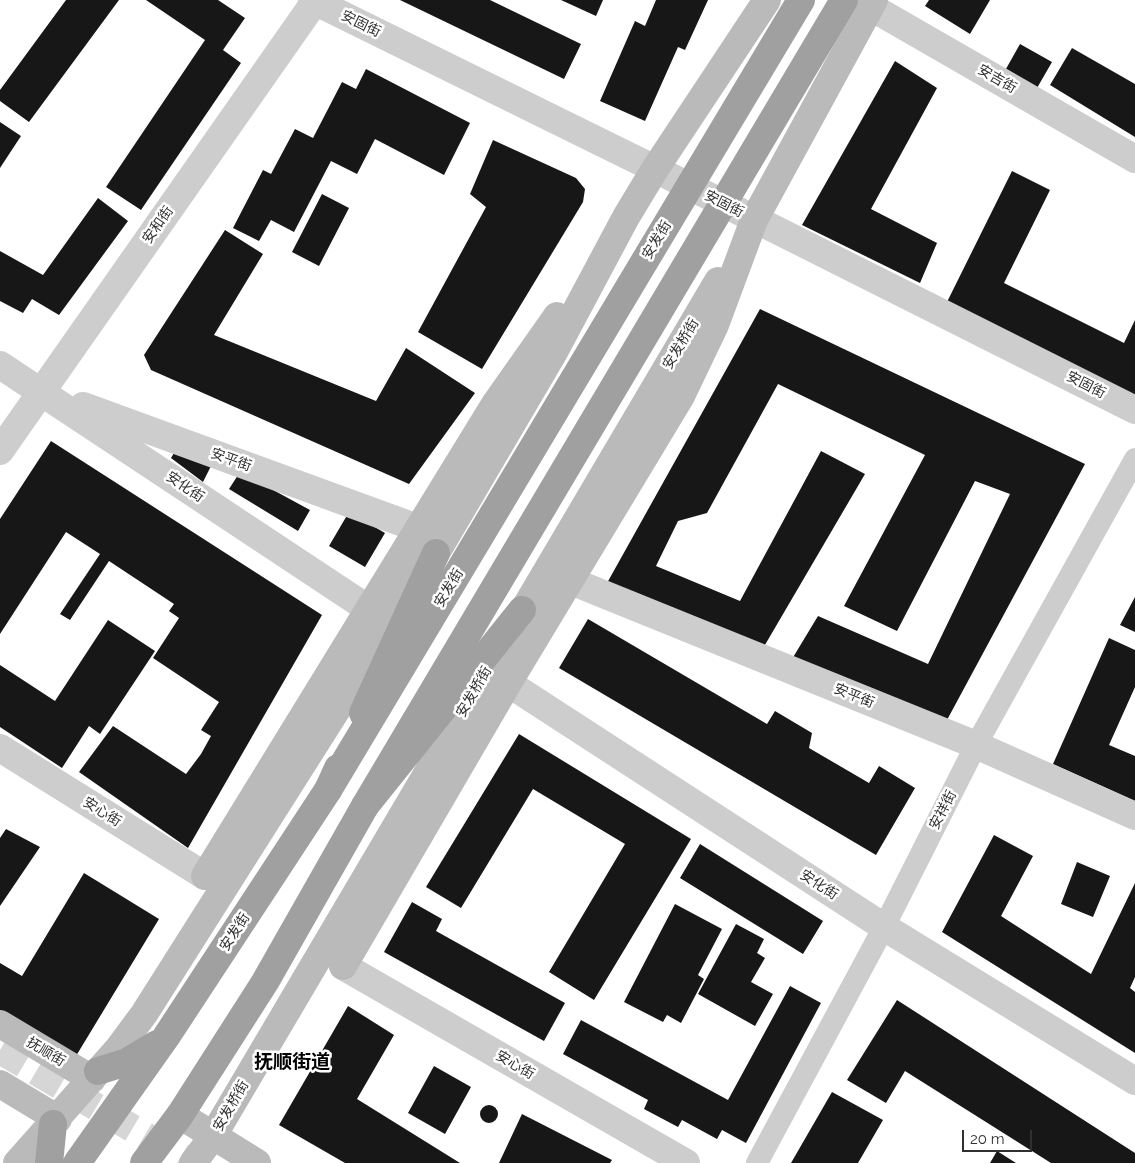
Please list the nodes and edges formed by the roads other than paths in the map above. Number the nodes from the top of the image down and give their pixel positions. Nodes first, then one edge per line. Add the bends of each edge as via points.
1 (767, 0) edge
2 (801, 0) edge
3 (844, 0) edge
4 (314, 1) edge
5 (868, 2) edge
6 (1135, 159) edge
7 (655, 169) junction
8 (626, 217) junction
9 (754, 220) junction
10 (0, 365) edge
11 (42, 391) junction
12 (1135, 410) edge
13 (0, 451) edge
14 (1135, 459) edge
15 (420, 529) junction
16 (436, 553) junction
17 (571, 581) junction
18 (370, 610) junction
19 (522, 610) junction
20 (508, 683) junction
21 (976, 745) junction
22 (0, 748) edge
23 (328, 790) junction
24 (365, 806) junction
25 (1135, 816) edge
26 (205, 876) joint
27 (884, 926) junction
28 (343, 966) joint
29 (0, 1024) edge
30 (166, 1037) junction
31 (95, 1075) junction
32 (1135, 1081) edge
33 (0, 1084) edge
34 (61, 1114) junction
35 (180, 1115) junction
36 (213, 1136) junction
37 (17, 1163) edge
38 (49, 1163) edge
39 (77, 1163) edge
40 (144, 1163) edge
41 (193, 1163) edge
42 (257, 1163) edge
43 (686, 1163) edge
44 (757, 1163) edge

1 - 7 main road
2 - 23 highway, 安发街, bridge
3 - 24 highway, bridge
4 - 7 street, 安固街
4 - 11 street, 安和街
5 - 6 street, 安吉街
5 - 9 main road
7 - 8 main road
7 - 9 street, 安固街
8 - 15 main road via 495,404
8 - 16 main road via 554,352
9 - 12 street, 安固街
9 - 17 main road via 715,325 681,396
9 - 19 main road, 安发桥街
10 - 11 street, 安化街
11 - 13 street, 安和街
11 - 15 street, 安平街
11 - 18 street, 安化街
14 - 21 street, 安祥街
15 - 18 main road
16 - 23 highway
16 - 31 main road via 144,1014
17 - 20 main road
17 - 21 street, 安平街
18 - 26 main road
19 - 24 highway
19 - 36 main road, 安发桥街
20 - 27 street, 安化街
20 - 28 main road
21 - 25 street, 安平街
21 - 27 street, 安祥街
22 - 26 street, 安心街
23 - 30 highway, 安发街
24 - 35 highway via 265,982
27 - 32 street, 安化街
27 - 44 street, 安祥街
28 - 43 street, 安心街
29 - 31 main road, 抚顺街
30 - 31 highway via 145,1053
30 - 39 highway, 安发街
31 - 34 main road
33 - 34 main road
34 - 37 main road
34 - 38 highway
35 - 36 main road
35 - 40 highway
36 - 41 main road, 安发桥街
36 - 42 main road

